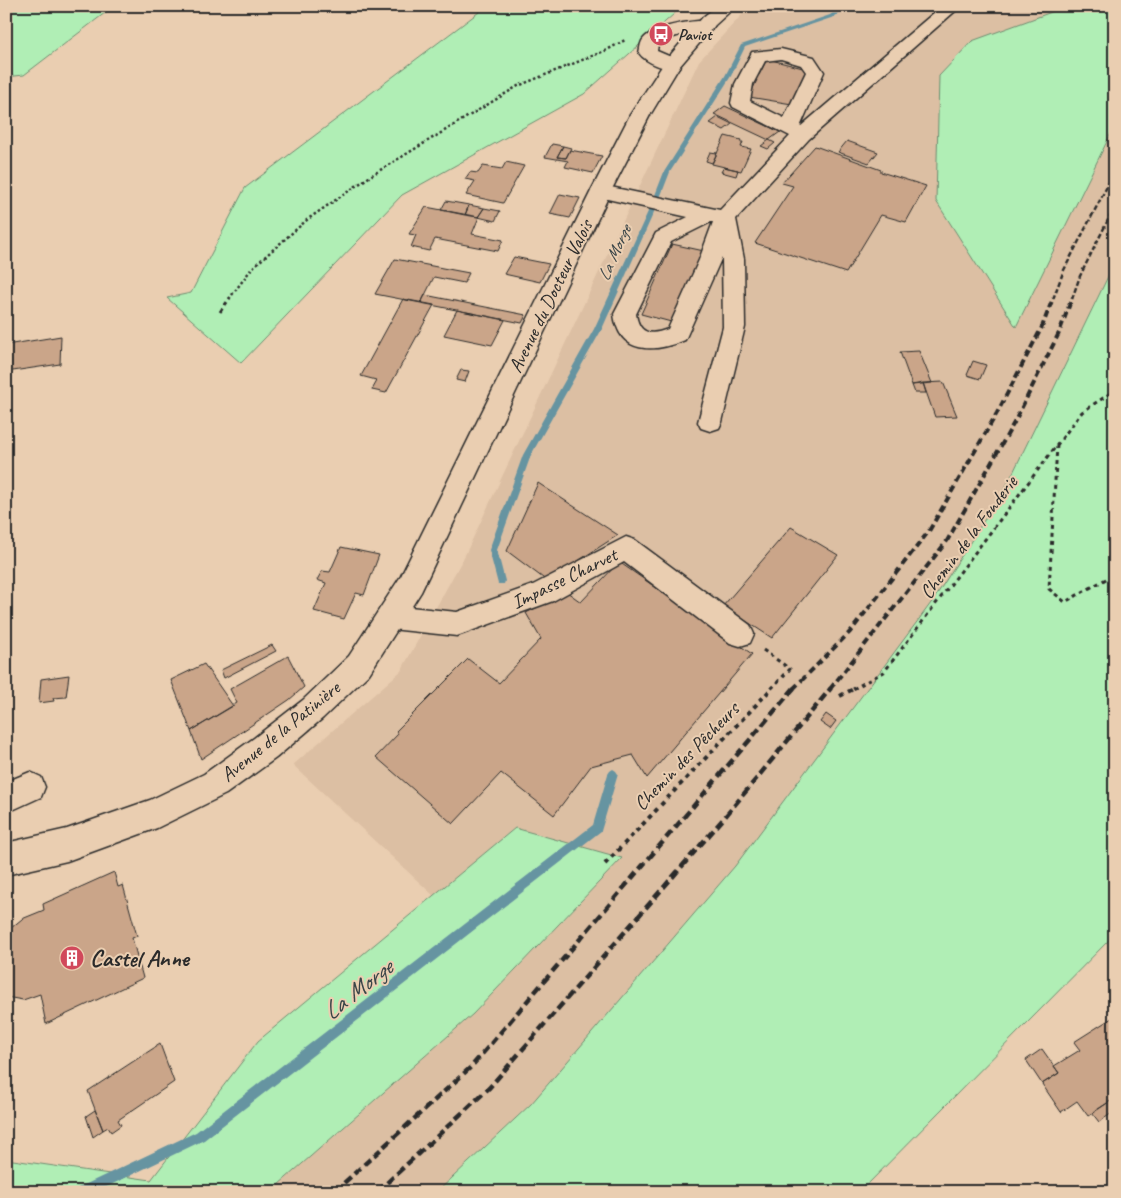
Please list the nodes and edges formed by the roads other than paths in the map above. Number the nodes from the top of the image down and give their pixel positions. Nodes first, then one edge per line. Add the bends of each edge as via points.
1 (728, 6) edge
2 (953, 6) edge
3 (705, 26) junction
4 (666, 72) junction
5 (601, 191) junction
6 (716, 216) junction
7 (710, 422) dead end
8 (444, 513) joint
9 (391, 617) junction
10 (740, 634) road end
11 (6, 859) edge

1 - 3 main road, Avenue du Docteur Valois
2 - 6 main road via 795,131
3 - 4 main road, Avenue du Docteur Valois
3 - 4 main road via 690,26 661,34 650,42 648,53
4 - 5 main road, Avenue du Docteur Valois
5 - 6 main road
5 - 8 main road, Avenue du Docteur Valois
6 - 6 main road via 710,260 677,334 649,341 634,336 627,328 625,314 663,238
6 - 7 main road via 733,259 734,327
8 - 9 main road, Avenue de la Patinière via 411,584
9 - 10 main road, Impasse Charvet via 457,624 543,593 626,548
9 - 11 main road, Avenue de la Patinière via 359,665 313,709 266,748 214,784 157,813 66,845

